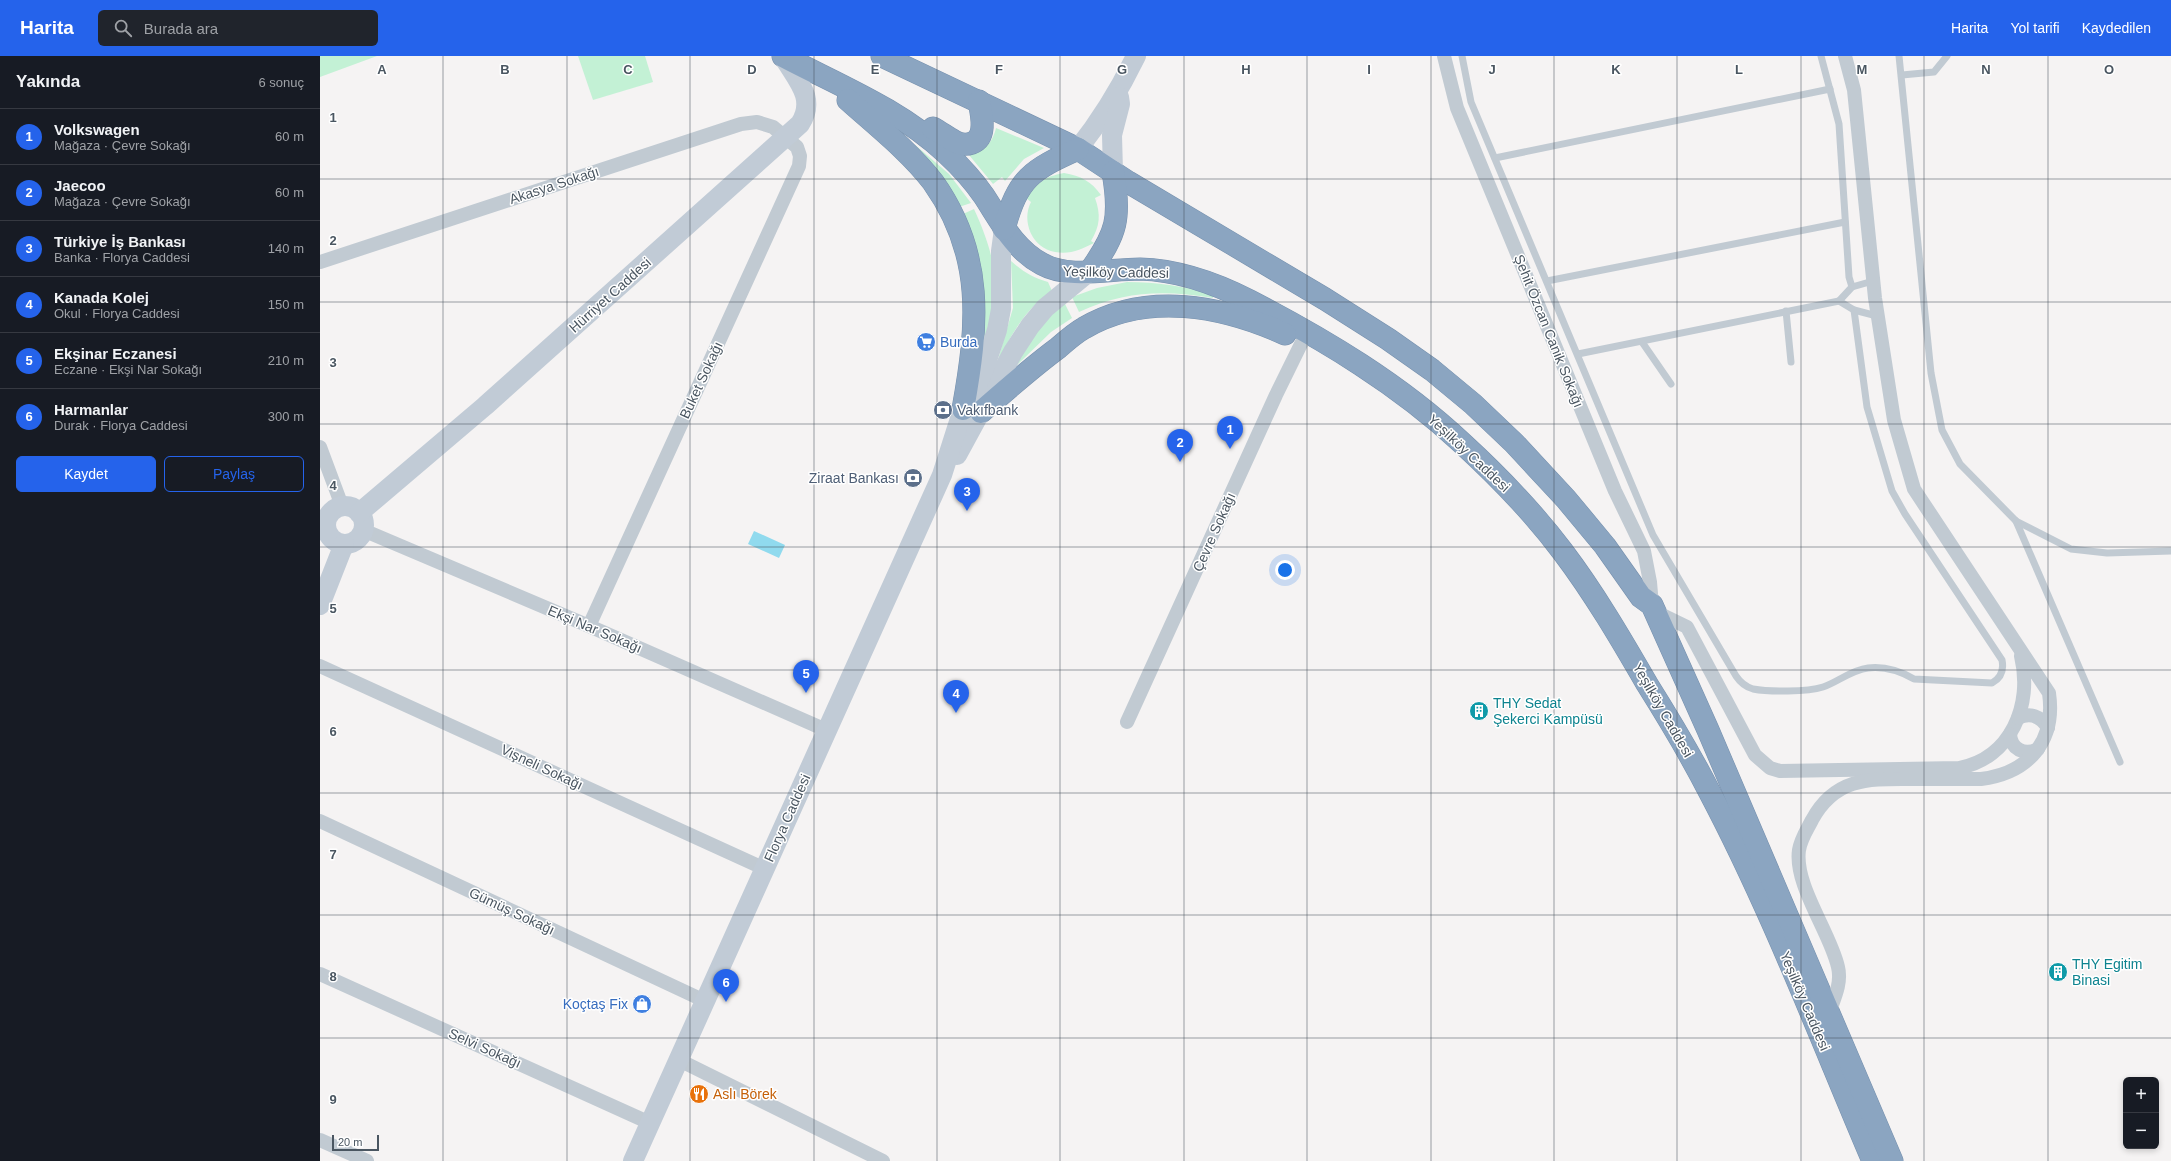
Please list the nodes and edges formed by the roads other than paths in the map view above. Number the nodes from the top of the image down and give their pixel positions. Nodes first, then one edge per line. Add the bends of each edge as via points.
1 (783, 56) edge
2 (882, 56) edge
3 (1136, 56) edge
4 (1444, 56) edge
5 (1462, 56) edge
6 (1821, 56) edge
7 (1845, 56) edge
8 (1900, 56) edge
9 (1947, 56) edge
10 (1902, 76) junction
11 (823, 78) junction
12 (1830, 89) junction
13 (1119, 90) junction
14 (979, 101) junction
15 (899, 118) junction
16 (786, 137) junction
17 (1078, 149) junction
18 (1495, 158) junction
19 (1113, 172) junction
20 (1845, 222) junction
21 (1004, 229) junction
22 (320, 262) edge
23 (1090, 271) junction
24 (1547, 281) junction
25 (1873, 281) junction
26 (1852, 287) junction
27 (1839, 301) junction
28 (1854, 310) junction
29 (1786, 312) junction
30 (1877, 316) junction
31 (1302, 342) junction
32 (1642, 342) junction
33 (1578, 354) junction
34 (1359, 362) junction
35 (1791, 362) dead end
36 (1671, 384) dead end
37 (972, 411) junction
38 (320, 447) edge
39 (355, 516) junction
40 (2016, 521) junction
41 (323, 530) edge
42 (344, 544) junction
43 (2171, 551) edge
44 (320, 605) edge
45 (1653, 608) junction
46 (589, 626) junction
47 (2019, 650) junction
48 (320, 666) edge
49 (2018, 718) junction
50 (1127, 722) dead end
51 (2048, 728) junction
52 (826, 730) junction
53 (2010, 734) junction
54 (2038, 749) junction
55 (2120, 762) dead end
56 (320, 821) edge
57 (765, 869) junction
58 (320, 974) edge
59 (705, 1001) junction
60 (1829, 1013) junction
61 (678, 1060) junction
62 (650, 1123) junction
63 (320, 1140) edge
64 (349, 1157) edge
65 (368, 1161) edge
66 (633, 1161) edge
67 (883, 1161) edge
68 (1873, 1161) edge
69 (1892, 1161) edge

1 - 11 highway, Yeşilköy Caddesi
1 - 16 main road, Hürriyet Caddesi via 804,91 807,101 804,116
2 - 14 highway, Yeşilköy Caddesi
3 - 13 main road
4 - 45 street, Şehit Özcan Canik Sokağı via 1457,108 1615,491 1644,551
5 - 18 lane via 1471,102
6 - 12 lane
7 - 25 street via 1854,90
8 - 10 lane
9 - 10 lane via 1934,72
10 - 40 lane via 1931,373 1942,430 1960,464
11 - 15 highway, Yeşilköy Caddesi
11 - 37 highway via 914,161 944,200 962,238 973,281 975,311
12 - 18 lane
12 - 20 lane via 1841,145
13 - 17 main road
13 - 19 main road via 1120,104 1112,135
14 - 15 highway via 982,128 979,137 967,145 955,142 930,127
14 - 17 highway, Yeşilköy Caddesi
15 - 21 highway, Yeşilköy Caddesi via 925,135 963,170 978,188
16 - 22 street, Akasya Sokağı via 773,127 757,122 741,124
16 - 39 main road, Hürriyet Caddesi via 485,406
16 - 46 street, Buket Sokağı via 797,147 800,156 799,166
17 - 19 highway, Yeşilköy Caddesi
17 - 21 highway via 1052,160 1027,178 1015,195
18 - 24 lane
19 - 23 highway via 1118,206 1113,233
19 - 45 highway, Yeşilköy Caddesi via 1325,298 1432,370 1488,419 1566,499
20 - 24 lane
20 - 26 lane
21 - 23 highway, Yeşilköy Caddesi via 1031,258 1046,267 1069,272
21 - 37 main road, Florya Caddesi via 1001,251 1001,309 997,330 973,394
23 - 34 highway, Yeşilköy Caddesi via 1142,269 1171,272 1202,280 1259,305
23 - 37 main road, Florya Caddesi via 1045,308
24 - 33 lane
25 - 26 lane
25 - 30 street
26 - 27 lane
27 - 28 lane
27 - 29 lane
28 - 30 lane
28 - 33 lane via 1867,407 1892,491 2002,660 2002,671 1992,683 1914,679 1903,673 1879,668 1855,671 1828,685 1812,689 1752,688 1744,685 1736,676 1653,534
29 - 32 lane
29 - 35 lane
30 - 47 street via 1894,420 1914,489
31 - 34 highway
31 - 37 highway via 1241,316 1214,309 1174,306 1132,309 1106,317 1084,328
31 - 50 street, Çevre Sokağı
32 - 33 lane
32 - 36 lane
34 - 68 highway, Yeşilköy Caddesi via 1460,441 1519,500 1584,581 1710,793 1780,941
37 - 52 main road, Florya Caddesi
38 - 39 street
39 - 41 main road via 331,512
39 - 42 main road via 356,540
39 - 46 street, Ekşi Nar Sokağı
40 - 43 lane via 2071,549 2107,553
40 - 55 lane
41 - 42 main road via 333,540
42 - 44 main road
45 - 53 street via 1687,627 1755,755 1770,768 1780,771 1959,768 1989,757
45 - 60 highway, Yeşilköy Caddesi
46 - 52 street, Ekşi Nar Sokağı
47 - 49 street via 2024,695
47 - 51 street via 2049,693
48 - 57 street, Vişneli Sokağı
49 - 51 street via 2023,715 2035,715
49 - 53 street
51 - 54 street
52 - 57 main road, Florya Caddesi
53 - 54 street via 2012,743 2019,750 2028,752
54 - 60 street via 2020,766 1992,778 1867,780 1842,788 1824,802 1806,830 1799,859 1802,876 1839,967 1839,986
56 - 59 street, Gümüş Sokağı
57 - 59 main road, Florya Caddesi
58 - 62 street, Selvi Sokağı
59 - 61 main road, Florya Caddesi
60 - 69 highway, Yeşilköy Caddesi
61 - 62 main road, Florya Caddesi
61 - 67 street
62 - 66 main road, Florya Caddesi
63 - 64 street
64 - 65 street

